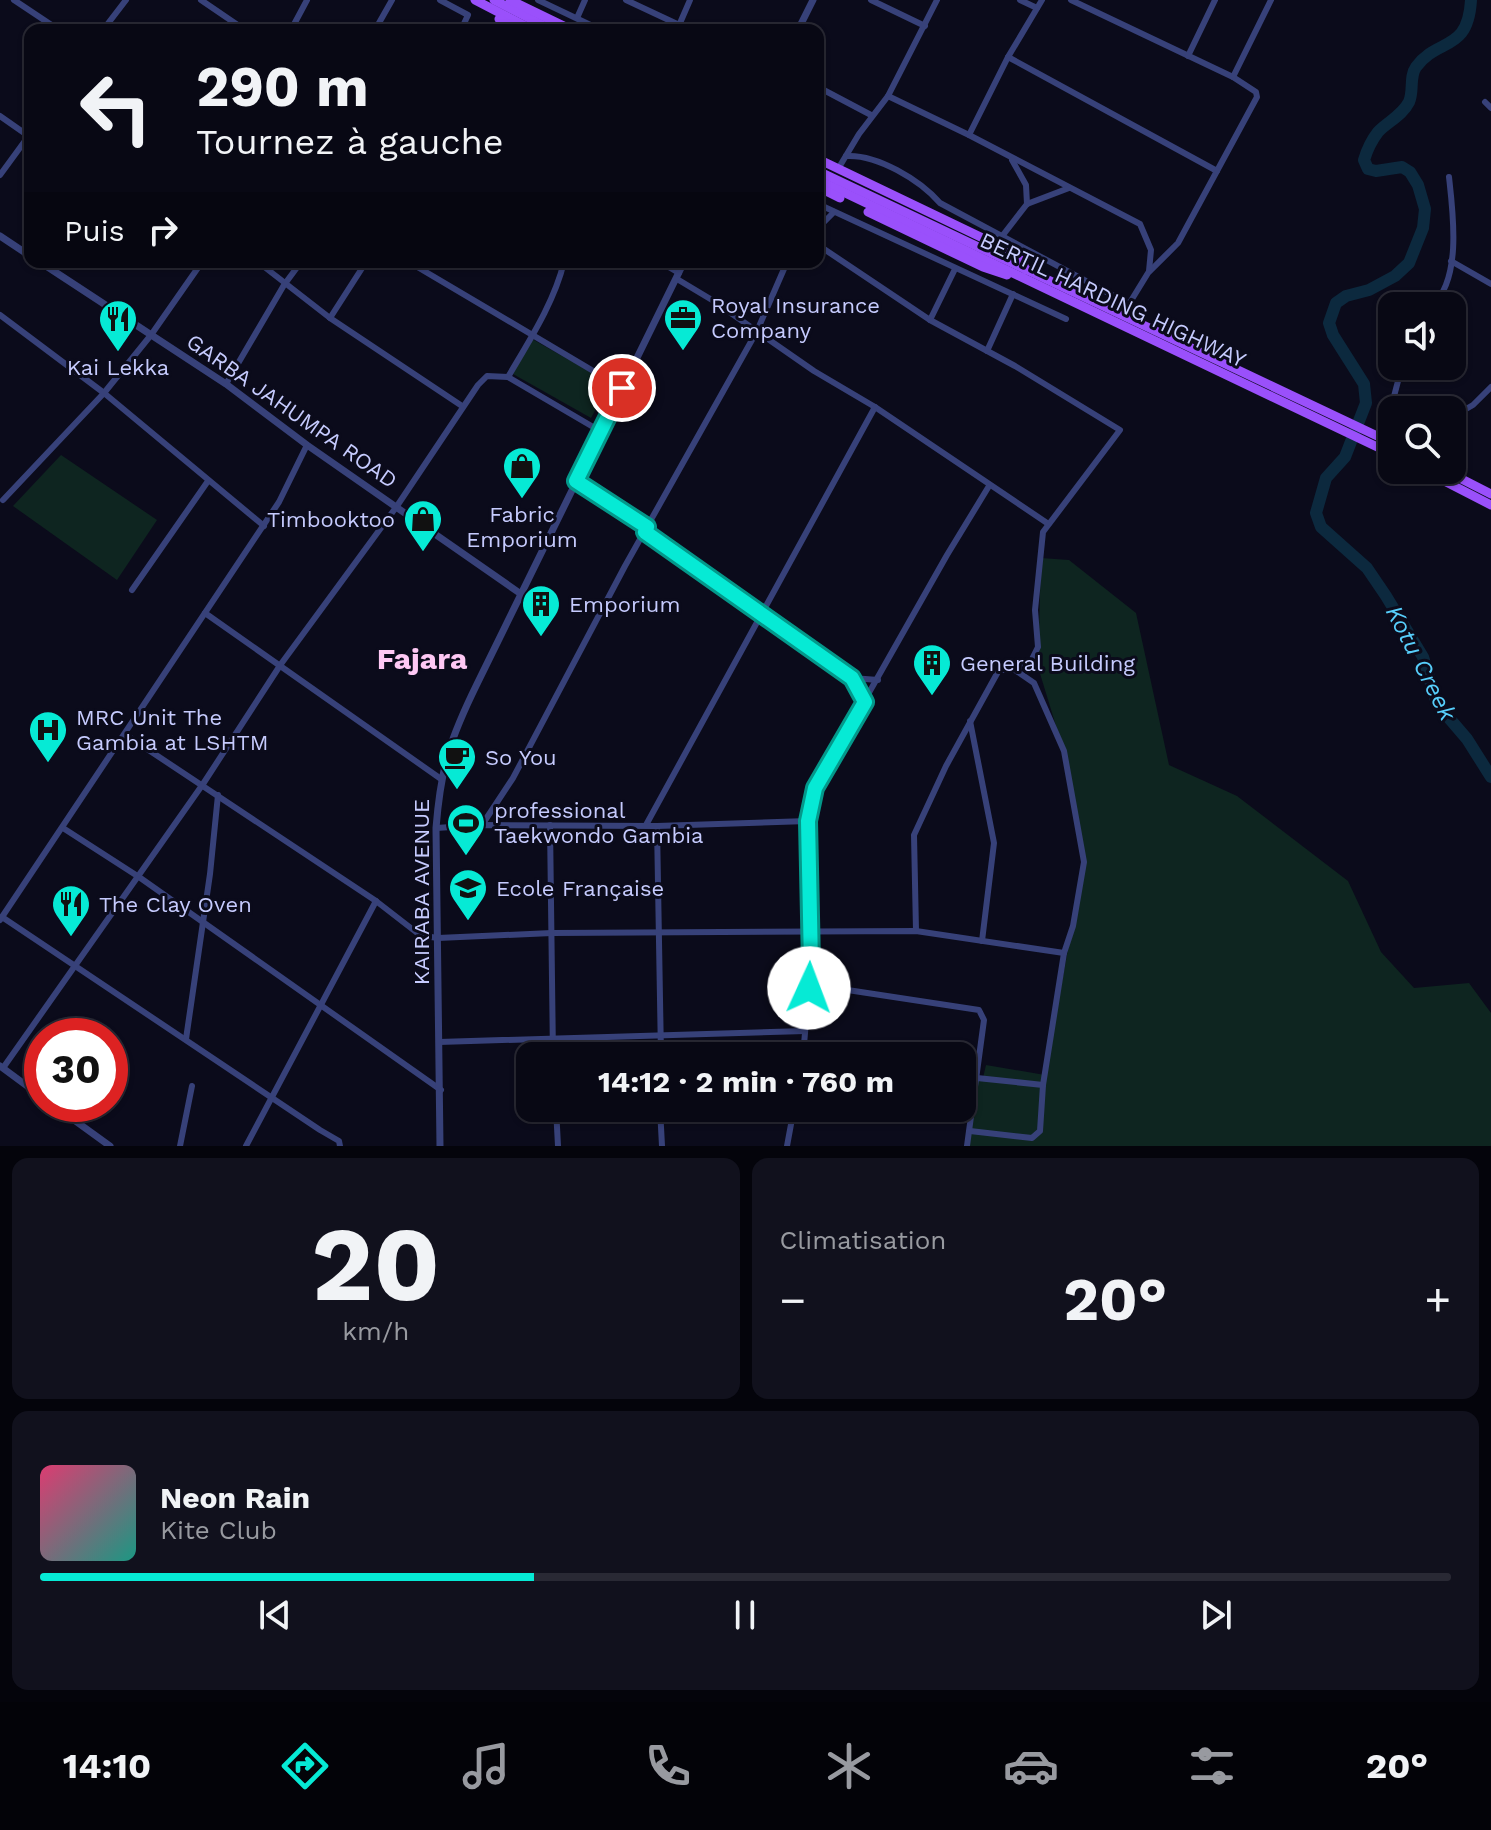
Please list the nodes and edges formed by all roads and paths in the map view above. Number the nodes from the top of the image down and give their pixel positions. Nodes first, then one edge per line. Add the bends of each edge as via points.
1 (14, 0) edge
2 (126, 0) edge
3 (201, 0) edge
4 (307, 0) edge
5 (392, 0) edge
6 (440, 0) edge
7 (475, 0) edge
8 (510, 0) edge
9 (538, 0) edge
10 (585, 0) edge
11 (626, 0) edge
12 (690, 0) edge
13 (813, 0) edge
14 (871, 0) edge
15 (937, 0) edge
16 (1020, 0) edge
17 (1042, 0) edge
18 (1071, 0) edge
19 (1215, 0) edge
20 (1271, 0) edge
21 (496, 4) edge
22 (1037, 8) junction
23 (577, 18) junction
24 (50, 24) edge
25 (108, 24) edge
26 (236, 24) edge
27 (294, 24) edge
28 (378, 24) edge
29 (464, 24) edge
30 (507, 24) edge
31 (524, 24) edge
32 (539, 24) edge
33 (560, 24) edge
34 (589, 24) edge
35 (672, 24) edge
36 (679, 24) edge
37 (801, 24) edge
38 (925, 26) junction
39 (1188, 56) junction
40 (1008, 57) junction
41 (1233, 77) junction
42 (824, 90) edge
43 (888, 96) junction
44 (871, 115) junction
45 (0, 116) edge
46 (24, 133) edge
47 (969, 135) junction
48 (24, 143) edge
49 (846, 156) junction
50 (1009, 156) junction
51 (824, 162) edge
52 (838, 169) junction
53 (1217, 171) junction
54 (824, 174) edge
55 (0, 175) edge
56 (1449, 177) dead end
57 (824, 183) edge
58 (1071, 188) junction
59 (824, 190) edge
60 (1027, 204) junction
61 (824, 207) edge
62 (834, 212) junction
63 (824, 222) edge
64 (1003, 235) junction
65 (0, 236) edge
66 (824, 249) edge
67 (24, 252) edge
68 (1451, 261) junction
69 (1010, 267) junction
70 (49, 268) edge
71 (198, 268) edge
72 (265, 268) edge
73 (297, 268) edge
74 (362, 268) edge
75 (419, 268) edge
76 (563, 268) edge
77 (668, 268) edge
78 (681, 268) edge
79 (784, 268) edge
80 (955, 269) junction
81 (1025, 273) junction
82 (1148, 273) junction
83 (678, 276) junction
84 (1491, 284) edge
85 (284, 285) junction
86 (1442, 292) edge
87 (1013, 294) junction
88 (1129, 304) junction
89 (0, 315) edge
90 (1126, 317) junction
91 (330, 318) junction
92 (1066, 319) dead end
93 (930, 320) junction
94 (757, 331) junction
95 (151, 335) junction
96 (532, 336) junction
97 (987, 351) junction
98 (508, 377) junction
99 (226, 384) junction
100 (1491, 387) edge
101 (622, 388) junction
102 (104, 393) junction
103 (462, 406) junction
104 (875, 407) junction
105 (1466, 409) edge
106 (1352, 429) junction
107 (600, 431) junction
108 (1369, 437) junction
109 (1378, 439) edge
110 (1378, 444) edge
111 (307, 445) junction
112 (208, 481) junction
113 (576, 481) junction
114 (1466, 481) edge
115 (1450, 484) edge
116 (989, 486) junction
117 (1491, 494) edge
118 (3, 500) dead end
119 (1491, 505) edge
120 (397, 506) junction
121 (1047, 523) junction
122 (264, 526) junction
123 (646, 530) junction
124 (132, 590) dead end
125 (521, 594) junction
126 (205, 613) junction
127 (760, 615) junction
128 (281, 664) junction
129 (1015, 670) junction
130 (852, 678) junction
131 (878, 680) junction
132 (865, 702) junction
133 (970, 721) junction
134 (126, 735) junction
135 (441, 779) junction
136 (203, 784) junction
137 (218, 795) junction
138 (808, 821) junction
139 (482, 825) junction
140 (550, 825) junction
141 (646, 825) junction
142 (657, 826) junction
143 (63, 828) junction
144 (436, 828) junction
145 (139, 877) junction
146 (376, 901) junction
147 (1, 918) edge
148 (204, 924) junction
149 (916, 931) junction
150 (809, 932) junction
151 (552, 933) junction
152 (657, 933) junction
153 (438, 938) junction
154 (982, 941) junction
155 (1064, 953) junction
156 (78, 965) junction
157 (809, 988) junction
158 (321, 1006) junction
159 (805, 1031) junction
160 (661, 1035) junction
161 (552, 1038) junction
162 (186, 1039) junction
163 (439, 1042) junction
164 (552, 1042) edge
165 (661, 1042) edge
166 (804, 1042) edge
167 (2, 1067) edge
168 (977, 1078) junction
169 (24, 1084) edge
170 (1043, 1085) junction
171 (192, 1086) dead end
172 (441, 1090) junction
173 (271, 1097) junction
174 (77, 1122) edge
175 (557, 1122) edge
176 (661, 1122) edge
177 (791, 1122) edge
178 (970, 1131) junction
179 (110, 1146) edge
180 (180, 1146) edge
181 (246, 1146) edge
182 (340, 1146) edge
183 (440, 1146) edge
184 (558, 1146) edge
185 (662, 1146) edge
186 (787, 1146) edge
187 (967, 1146) edge

1 - 24 street
2 - 25 street
3 - 26 street
4 - 27 street
5 - 28 street
6 - 29 street via 468,15
7 - 21 main road
7 - 30 main road
8 - 33 main road
9 - 23 street
10 - 23 street
11 - 35 street
12 - 36 street
13 - 37 street
14 - 38 street
15 - 38 street
16 - 22 street
17 - 22 street
18 - 39 street
19 - 39 street
20 - 41 street
21 - 31 main road
21 - 32 main road
22 - 40 street
23 - 34 street
38 - 43 street
39 - 41 street
40 - 47 street
40 - 53 street
41 - 53 street via 1254,88 1257,97
42 - 44 street
43 - 44 street
43 - 47 street
44 - 49 street
45 - 46 street
47 - 50 street
48 - 55 street
49 - 52 street
49 - 64 street via 867,158 912,179 940,203
50 - 58 street
50 - 60 street via 1026,185
51 - 52 main road
52 - 81 main road via 991,242 1021,260
53 - 82 street via 1174,249
54 - 69 main road, BERTIL HARDING HIGHWAY
56 - 68 street
57 - 69 main road, BERTIL HARDING HIGHWAY
58 - 60 street
58 - 82 street via 1140,224 1151,250
59 - 81 main road via 983,267 1006,275
60 - 64 street
61 - 62 street
62 - 63 street
62 - 80 street
64 - 88 street
65 - 67 street
66 - 93 street
68 - 84 street
68 - 86 street
69 - 81 main road, BERTIL HARDING HIGHWAY
70 - 95 street, GARBA JAHUMPA ROAD
71 - 95 street
72 - 85 street
73 - 85 street
74 - 91 street
75 - 96 street
76 - 96 street
77 - 83 street
78 - 83 street, KAIRABA AVENUE
79 - 94 street
80 - 87 street
80 - 93 street
81 - 90 main road, BERTIL HARDING HIGHWAY
81 - 106 main road, BERTIL HARDING HIGHWAY
82 - 88 street
83 - 94 street
83 - 101 street, KAIRABA AVENUE
85 - 91 street
85 - 99 street
87 - 92 street
87 - 97 street
88 - 90 street
89 - 102 street
90 - 106 main road, BERTIL HARDING HIGHWAY
91 - 103 street
93 - 97 street
94 - 104 street
94 - 123 street
95 - 99 street, GARBA JAHUMPA ROAD
95 - 102 street
96 - 98 street
96 - 101 street
97 - 121 street via 1120,430
98 - 103 street via 487,376
98 - 107 street
99 - 111 street, GARBA JAHUMPA ROAD
100 - 105 street
101 - 107 street, KAIRABA AVENUE
102 - 112 street
102 - 118 street
103 - 120 street
104 - 116 street
104 - 127 street
106 - 108 main road, BERTIL HARDING HIGHWAY
107 - 113 street, KAIRABA AVENUE
108 - 109 main road, BERTIL HARDING HIGHWAY
108 - 110 main road, BERTIL HARDING HIGHWAY
111 - 120 street, GARBA JAHUMPA ROAD
111 - 122 street
112 - 122 street
112 - 124 street
113 - 123 street
113 - 125 street, KAIRABA AVENUE
114 - 117 main road
115 - 119 main road
116 - 121 street
116 - 131 street
120 - 125 street, GARBA JAHUMPA ROAD
120 - 128 street
121 - 129 street via 1040,541 1038,647 1031,661
122 - 126 street
123 - 127 street
123 - 139 street via 513,778
125 - 135 street, KAIRABA AVENUE via 455,729
126 - 128 street
126 - 134 street
127 - 130 street
127 - 141 street
128 - 135 street
128 - 136 street
129 - 133 street via 999,670
129 - 155 street via 1034,683 1064,751 1084,862
130 - 131 street
130 - 132 street
131 - 132 street
132 - 138 street via 815,788
133 - 149 street via 914,835
133 - 154 street via 994,843
134 - 136 street
134 - 143 street
135 - 144 street, KAIRABA AVENUE
136 - 137 street
136 - 145 street
137 - 146 street
137 - 148 street
138 - 142 street
138 - 150 street
139 - 140 street
139 - 144 street
140 - 141 street
140 - 151 street
141 - 142 street
142 - 152 street
143 - 145 street
143 - 147 street
144 - 153 street, KAIRABA AVENUE
145 - 148 street
145 - 156 street
146 - 153 street via 416,932
146 - 158 street
147 - 156 street
148 - 158 street
148 - 162 street
149 - 150 street
149 - 154 street
150 - 152 street
150 - 157 street
151 - 152 street
151 - 153 street
151 - 161 street
152 - 160 street
153 - 163 street, KAIRABA AVENUE
154 - 155 street
155 - 170 street
156 - 162 street
156 - 167 street
157 - 159 street
157 - 168 street via 979,1010 984,1020
158 - 172 street
158 - 173 street
159 - 160 street
159 - 166 street
160 - 161 street
160 - 165 street
161 - 163 street
161 - 164 street
162 - 173 street
163 - 172 street, KAIRABA AVENUE
167 - 169 street
168 - 170 street
168 - 178 street
170 - 178 street via 1040,1131 1035,1137
171 - 180 street
172 - 183 street, KAIRABA AVENUE
173 - 181 street
173 - 182 street
174 - 179 street
175 - 184 street
176 - 185 street
177 - 186 street
178 - 187 street

